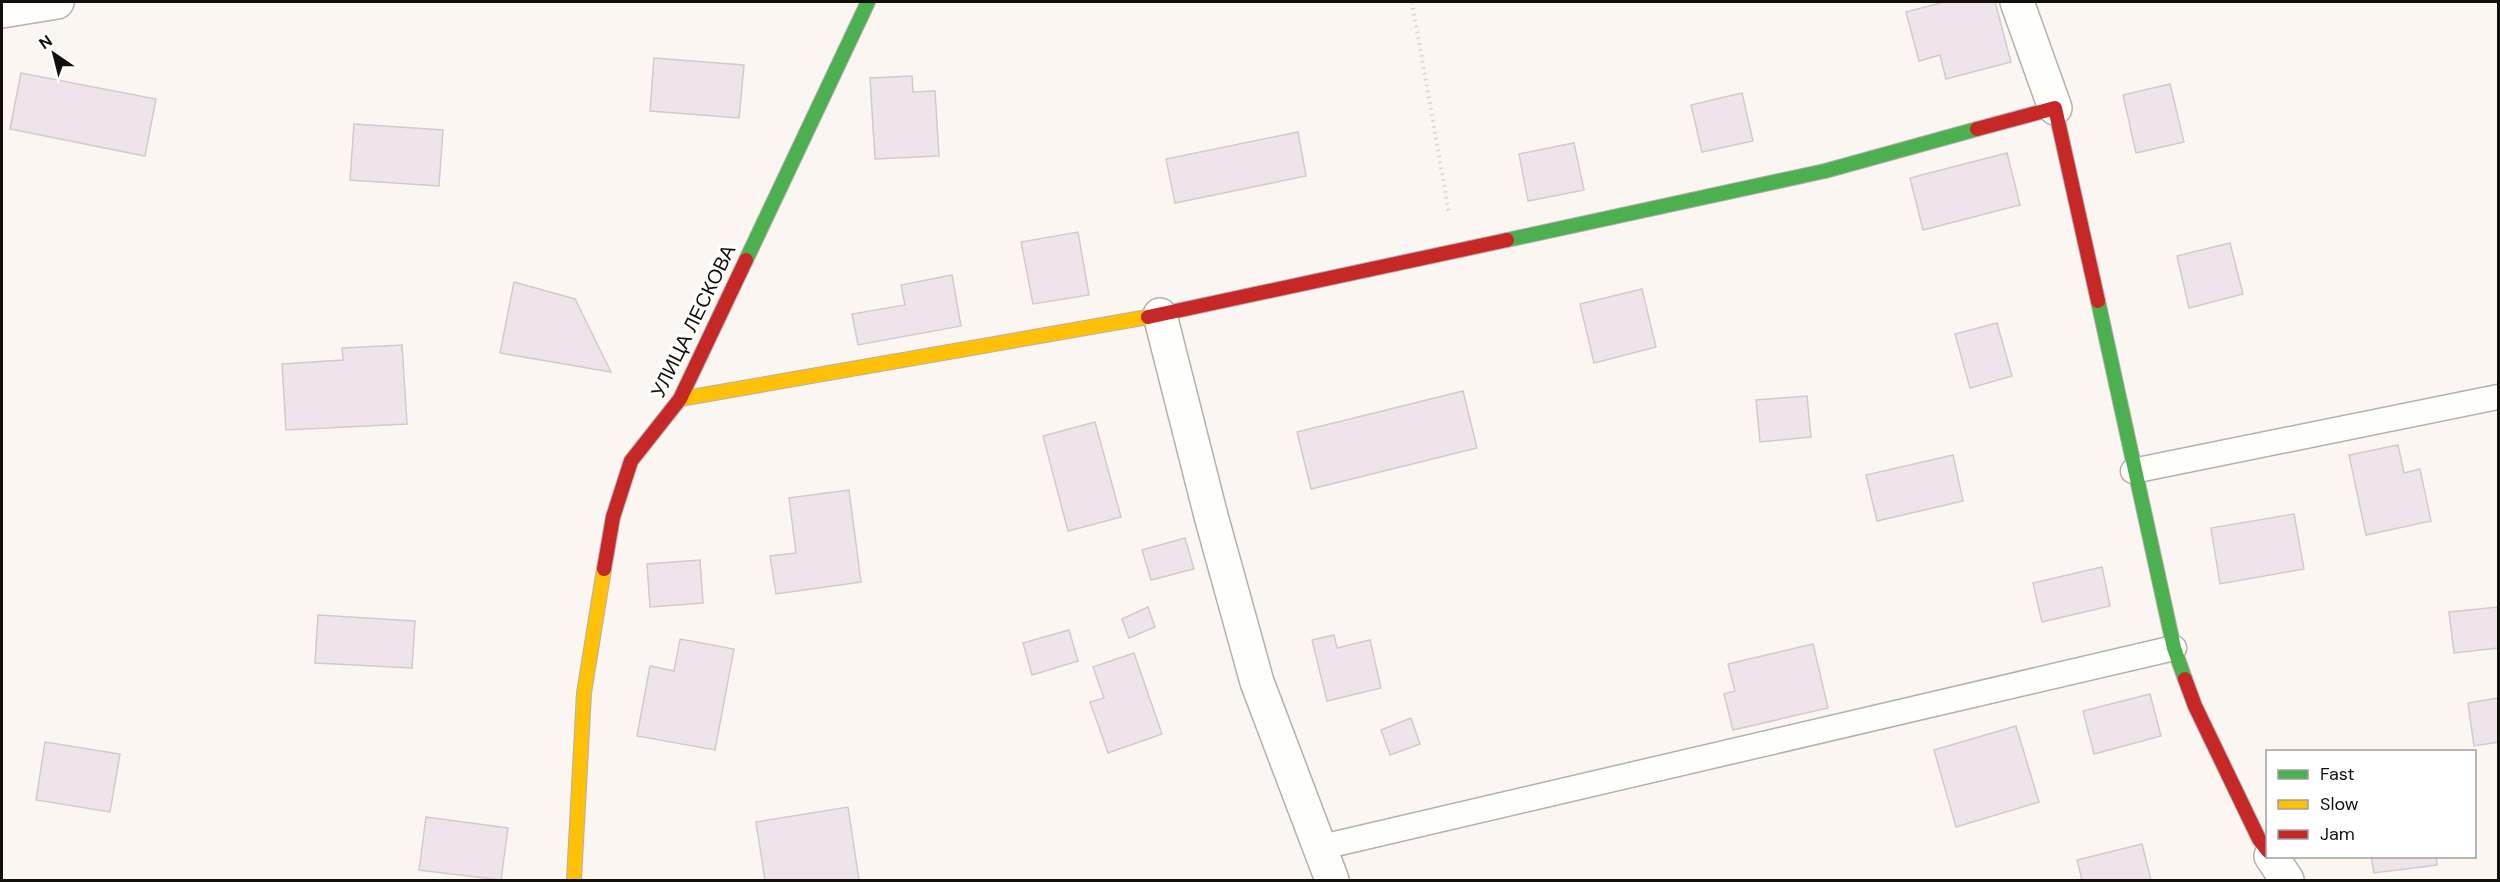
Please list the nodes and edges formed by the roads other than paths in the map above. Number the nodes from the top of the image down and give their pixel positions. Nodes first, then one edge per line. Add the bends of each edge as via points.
1 (57, 2) edge
2 (868, 2) edge
3 (2017, 2) edge
4 (2, 11) edge
5 (2055, 108) junction
6 (1160, 315) junction
7 (2499, 397) edge
8 (680, 399) junction
9 (2133, 471) junction
10 (2174, 648) junction
11 (1318, 848) junction
12 (2266, 848) edge
13 (2272, 858) edge
14 (574, 880) edge
15 (1332, 880) edge
16 (2287, 880) edge

1 - 4 street
2 - 8 street, УЛИЦА ЛЕСКОВА
3 - 5 street
5 - 6 street via 1825,171
5 - 9 street
6 - 8 street
6 - 11 street via 1257,682
7 - 9 lane
8 - 14 street, УЛИЦА ЛЕСКОВА via 632,461 613,518 584,693
9 - 10 street
10 - 11 lane
10 - 12 street via 2195,706
11 - 15 street
13 - 16 street

